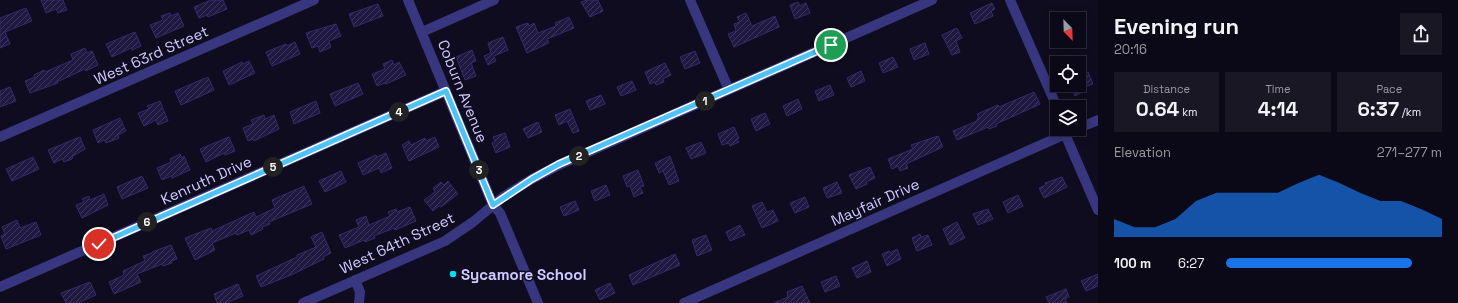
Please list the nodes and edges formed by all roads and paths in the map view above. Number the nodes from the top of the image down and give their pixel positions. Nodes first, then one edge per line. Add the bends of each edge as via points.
1 (314, 0) edge
2 (408, 0) edge
3 (494, 0) edge
4 (690, 0) edge
5 (932, 0) edge
6 (1010, 0) edge
7 (422, 32) junction
8 (729, 90) junction
9 (446, 91) junction
10 (1054, 100) edge
11 (1098, 120) edge
12 (1086, 125) edge
13 (1060, 136) edge
14 (1073, 136) edge
15 (0, 137) edge
16 (493, 205) junction
17 (1098, 210) edge
18 (355, 280) junction
19 (0, 287) edge
20 (303, 303) edge
21 (359, 303) edge
22 (538, 303) edge
23 (684, 303) edge

1 - 15 street, West 63rd Street
2 - 7 street, Coburn Avenue
3 - 7 street
4 - 8 street
5 - 8 street, West 64th Street
6 - 10 street
7 - 9 street, Coburn Avenue
8 - 16 street, West 64th Street via 559,164
9 - 16 street, Coburn Avenue
9 - 19 street, Kenruth Drive
11 - 12 street, Mayfair Drive
13 - 23 street, Mayfair Drive
14 - 17 street
16 - 18 street, West 64th Street via 445,241
16 - 22 street, Coburn Avenue via 500,214
18 - 20 street, West 64th Street
18 - 21 street via 360,292

